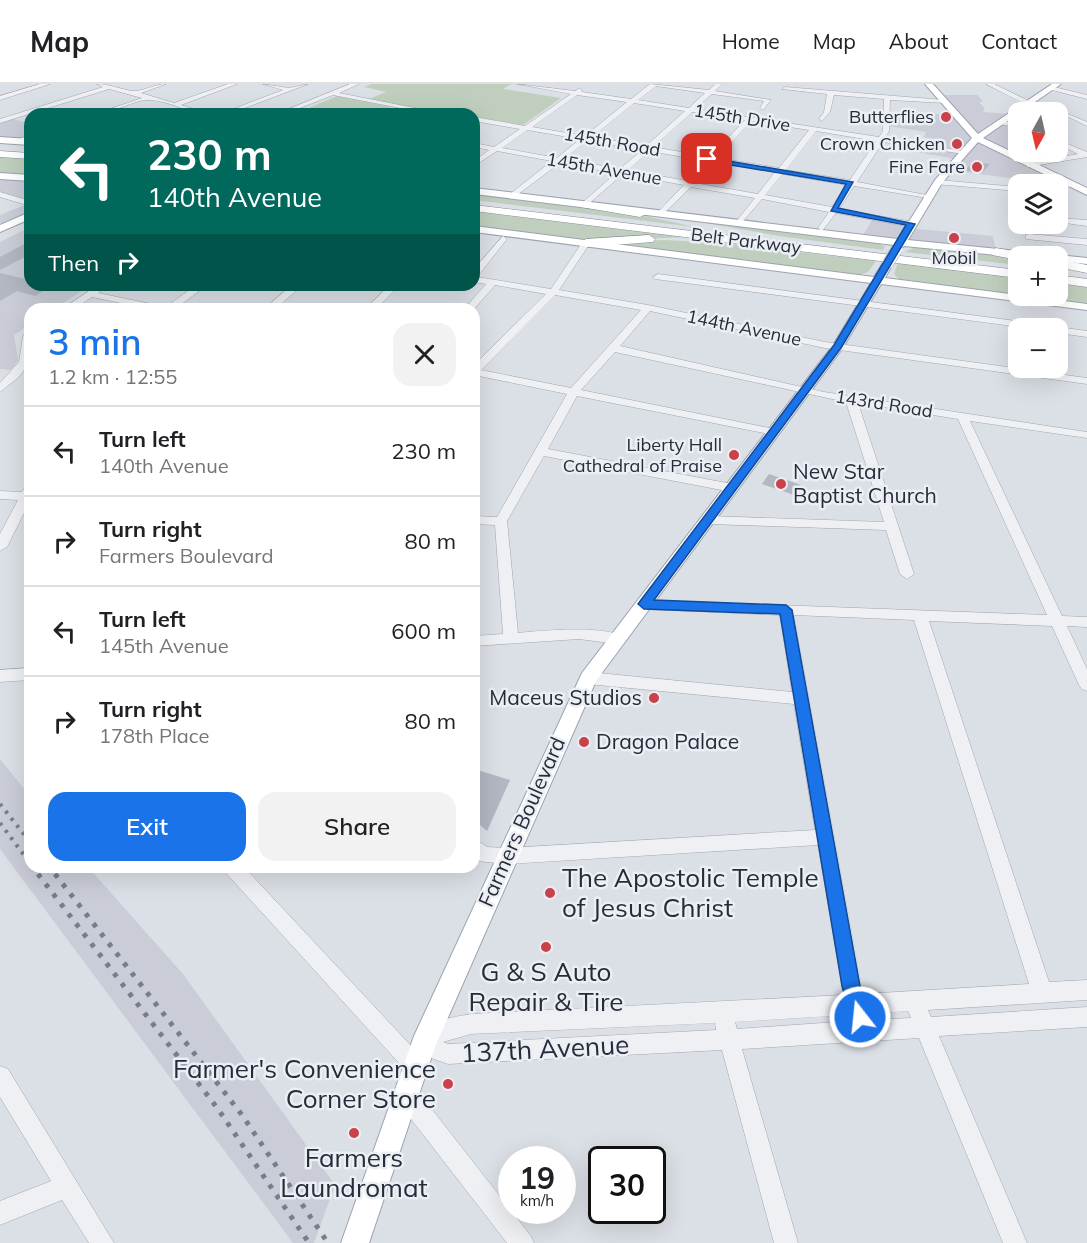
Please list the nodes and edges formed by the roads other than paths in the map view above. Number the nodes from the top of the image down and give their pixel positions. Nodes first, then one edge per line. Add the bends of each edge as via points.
1 (47, 84) edge
2 (99, 84) edge
3 (163, 84) edge
4 (234, 84) edge
5 (266, 84) edge
6 (305, 84) edge
7 (356, 84) edge
8 (366, 84) edge
9 (520, 84) edge
10 (589, 84) edge
11 (655, 84) edge
12 (719, 84) edge
13 (928, 84) edge
14 (989, 84) edge
15 (1053, 85) edge
16 (108, 87) junction
17 (785, 89) dead end
18 (289, 90) junction
19 (710, 92) junction
20 (831, 92) junction
21 (576, 93) junction
22 (133, 94) junction
23 (334, 94) junction
24 (319, 97) junction
25 (887, 97) junction
26 (1087, 97) edge
27 (0, 98) edge
28 (148, 98) junction
29 (632, 101) junction
30 (944, 102) junction
31 (1024, 102) edge
32 (1028, 102) edge
33 (173, 105) junction
34 (396, 106) junction
35 (41, 108) edge
36 (117, 108) edge
37 (181, 108) edge
38 (240, 108) edge
39 (293, 108) edge
40 (304, 108) edge
41 (392, 108) edge
42 (408, 108) edge
43 (763, 108) dead end
44 (690, 110) junction
45 (24, 113) edge
46 (1008, 116) edge
47 (1068, 116) edge
48 (750, 119) junction
49 (822, 119) dead end
50 (480, 120) edge
51 (0, 121) edge
52 (999, 122) junction
53 (1008, 124) edge
54 (1087, 124) edge
55 (526, 128) junction
56 (814, 129) junction
57 (585, 138) junction
58 (977, 138) junction
59 (24, 139) edge
60 (880, 139) junction
61 (0, 140) edge
62 (17, 141) junction
63 (24, 142) edge
64 (480, 146) edge
65 (1068, 146) edge
66 (647, 148) junction
67 (496, 149) junction
68 (24, 151) edge
69 (0, 152) edge
70 (964, 152) junction
71 (24, 155) edge
72 (1087, 155) edge
73 (712, 159) junction
74 (480, 160) edge
75 (558, 160) junction
76 (1030, 165) junction
77 (780, 171) junction
78 (621, 172) junction
79 (0, 176) edge
80 (24, 178) edge
81 (938, 182) junction
82 (850, 183) junction
83 (689, 184) junction
84 (1070, 184) joint
85 (1008, 188) edge
86 (480, 192) edge
87 (1087, 192) edge
88 (0, 194) edge
89 (513, 196) junction
90 (759, 196) junction
91 (928, 196) junction
92 (24, 202) edge
93 (480, 204) edge
94 (585, 205) junction
95 (480, 209) edge
96 (834, 210) junction
97 (661, 214) junction
98 (24, 218) edge
99 (1068, 222) edge
100 (739, 223) junction
101 (1087, 223) edge
102 (911, 224) junction
103 (24, 225) edge
104 (822, 228) dead end
105 (0, 230) edge
106 (480, 230) edge
107 (1062, 234) edge
108 (0, 236) edge
109 (1029, 237) dead end
110 (503, 239) dead end
111 (1064, 240) junction
112 (797, 242) junction
113 (1087, 242) edge
114 (586, 243) junction
115 (899, 246) junction
116 (812, 249) junction
117 (996, 252) junction
118 (1008, 253) edge
119 (1008, 254) edge
120 (1068, 259) edge
121 (1087, 261) edge
122 (1068, 265) edge
123 (1008, 267) edge
124 (480, 269) edge
125 (1087, 269) edge
126 (1008, 273) edge
127 (1068, 274) edge
128 (658, 277) dead end
129 (1087, 277) edge
130 (480, 279) edge
131 (877, 280) junction
132 (1068, 280) edge
133 (492, 283) junction
134 (1087, 283) edge
135 (95, 291) edge
136 (194, 291) edge
137 (291, 291) edge
138 (389, 291) edge
139 (552, 293) junction
140 (90, 294) junction
141 (76, 303) edge
142 (134, 303) edge
143 (177, 303) edge
144 (276, 303) edge
145 (376, 303) edge
146 (474, 303) edge
147 (862, 304) junction
148 (1087, 307) edge
149 (648, 308) junction
150 (1008, 323) edge
151 (1068, 331) edge
152 (1087, 334) edge
153 (838, 346) junction
154 (613, 348) junction
155 (24, 362) edge
156 (480, 365) edge
157 (480, 372) edge
158 (1087, 381) edge
159 (0, 389) edge
160 (805, 391) junction
161 (574, 392) junction
162 (851, 400) junction
163 (962, 417) junction
164 (774, 432) junction
165 (1083, 435) edge
166 (1087, 447) edge
167 (539, 451) junction
168 (732, 488) junction
169 (24, 494) edge
170 (0, 495) edge
171 (24, 502) edge
172 (480, 520) edge
173 (709, 520) junction
174 (501, 521) junction
175 (891, 526) junction
176 (0, 547) edge
177 (907, 574) dead end
178 (644, 604) junction
179 (786, 610) junction
180 (920, 615) junction
181 (1057, 620) junction
182 (1087, 622) edge
183 (511, 638) junction
184 (617, 639) junction
185 (480, 641) edge
186 (24, 674) edge
187 (0, 676) edge
188 (588, 678) junction
189 (1087, 685) edge
190 (802, 699) junction
191 (827, 837) junction
192 (480, 852) edge
193 (506, 856) junction
194 (238, 873) edge
195 (1087, 990) edge
196 (1042, 993) junction
197 (914, 1001) junction
198 (856, 1005) junction
199 (722, 1013) junction
200 (1087, 1017) edge
201 (925, 1027) junction
202 (864, 1030) junction
203 (729, 1038) junction
204 (423, 1045) junction
205 (415, 1066) junction
206 (0, 1077) edge
207 (405, 1093) junction
208 (68, 1186) junction
209 (0, 1213) edge
210 (102, 1243) edge
211 (355, 1243) edge
212 (522, 1243) edge
213 (786, 1243) edge
214 (1016, 1243) edge

1 - 27 street
2 - 16 street
3 - 22 street
4 - 33 street
5 - 18 street
6 - 18 street
7 - 23 street
8 - 23 street
9 - 21 street, 145th Drive
10 - 21 street
11 - 19 street
11 - 29 street
12 - 19 street
13 - 30 main road
14 - 31 street
15 - 26 street
15 - 32 main road, Farmers Boulevard
16 - 22 street
16 - 35 street
17 - 20 street
18 - 24 street
18 - 38 street
19 - 43 street via 768,100
19 - 44 street
20 - 25 street
20 - 49 street
21 - 29 street, 145th Drive
21 - 55 street
22 - 28 street
23 - 24 street
23 - 34 street
23 - 40 street
24 - 39 street
25 - 30 street
25 - 60 street via 886,131
28 - 33 street
28 - 36 street
29 - 44 street, 145th Drive
29 - 57 street
30 - 58 main road
33 - 37 street
34 - 41 street
34 - 42 street
44 - 48 street, 145th Drive
44 - 66 street
45 - 51 street
46 - 52 main road, Farmers Boulevard
47 - 54 street
48 - 56 street, 145th Drive
48 - 73 street
50 - 55 street, 145th Road
52 - 53 street
52 - 58 main road, Farmers Boulevard
55 - 57 street, 145th Road
55 - 67 street
56 - 60 street, 145th Drive
56 - 77 street
57 - 66 street, 145th Road
57 - 75 street
58 - 70 main road, Farmers Boulevard
58 - 76 main road
59 - 62 street
60 - 70 street, 145th Drive
60 - 82 street
61 - 62 highway
62 - 63 main road
64 - 67 street, 145th Avenue
65 - 72 street
66 - 73 street, 145th Road
66 - 78 street
67 - 74 street
67 - 75 street, 145th Avenue
68 - 69 highway
69 - 71 highway
70 - 81 main road, Farmers Boulevard
72 - 76 street
73 - 77 street, 145th Road
73 - 83 street
75 - 78 street, 145th Avenue
75 - 89 street
76 - 84 main road
77 - 82 street, 145th Road
77 - 90 street
78 - 83 street, 145th Avenue
78 - 94 street
79 - 80 main road
81 - 85 street
81 - 91 main road, Farmers Boulevard
82 - 91 street, 145th Road
82 - 96 street
83 - 90 street, 145th Avenue
83 - 97 street
84 - 87 main road
86 - 89 main road
88 - 92 street
89 - 94 main road
90 - 96 street, 145th Avenue
90 - 100 street
91 - 102 main road, Farmers Boulevard
93 - 112 highway, Belt Parkway
94 - 97 main road
94 - 112 highway
95 - 116 highway, Belt Parkway
96 - 102 street, 145th Avenue
96 - 104 street
97 - 100 main road
98 - 105 main road
99 - 101 street
100 - 115 main road
102 - 115 main road, Farmers Boulevard
103 - 108 main road
106 - 114 main road
107 - 111 street
109 - 111 street
110 - 124 street
111 - 113 street
112 - 123 highway, Belt Parkway
114 - 116 highway via 681,239
114 - 131 main road
114 - 139 street
115 - 117 main road
115 - 131 main road, Farmers Boulevard, bridge
116 - 126 highway, Belt Parkway
117 - 118 main road
117 - 119 highway
120 - 121 main road
122 - 125 highway
127 - 129 highway
128 - 147 street
130 - 133 street, 144th Avenue
131 - 147 main road, Farmers Boulevard
131 - 148 main road
132 - 134 highway
133 - 139 street, 144th Avenue
133 - 146 street
135 - 140 street
136 - 143 street
137 - 144 street
138 - 145 street
139 - 149 street, 144th Avenue
139 - 156 street
140 - 141 street
140 - 142 street
147 - 150 street
147 - 153 main road, Farmers Boulevard
149 - 153 street, 144th Avenue
149 - 154 street
151 - 152 street
153 - 158 street, 144th Avenue
153 - 160 main road, Farmers Boulevard
154 - 160 street, 143rd Road
154 - 161 street
155 - 159 street
157 - 161 street
160 - 162 street, 143rd Road
160 - 164 main road, Farmers Boulevard
161 - 164 street
161 - 167 street
162 - 163 street, 143rd Road
162 - 175 street
163 - 165 street, 143rd Road
163 - 181 street
164 - 168 main road, Farmers Boulevard
165 - 166 street
167 - 168 street
167 - 174 street
168 - 173 main road, Farmers Boulevard
169 - 170 street
171 - 176 street
172 - 174 street
173 - 175 street
173 - 178 main road, Farmers Boulevard
174 - 183 street
175 - 177 street
178 - 179 street
178 - 184 main road, Farmers Boulevard
179 - 180 street
179 - 190 street
180 - 181 street
180 - 196 street
181 - 182 street
181 - 189 street
183 - 184 street via 579,634
183 - 185 street
184 - 188 main road, Farmers Boulevard
186 - 187 street
188 - 190 street
188 - 193 main road, Farmers Boulevard
190 - 191 street
191 - 193 street
191 - 198 street
192 - 193 street
193 - 204 main road, Farmers Boulevard
194 - 205 street
195 - 196 street, 137th Avenue
196 - 197 street, 137th Avenue
197 - 198 street, 137th Avenue
197 - 201 street
198 - 199 street, 137th Avenue
198 - 202 street
199 - 203 street
199 - 204 street, 137th Avenue via 471,1024 441,1030
200 - 201 street, 137th Avenue
201 - 202 street, 137th Avenue
201 - 214 street
202 - 203 street, 137th Avenue
203 - 204 street, 137th Avenue via 448,1054
203 - 213 street
204 - 205 main road, Farmers Boulevard
205 - 207 main road, Farmers Boulevard
206 - 208 street
207 - 211 main road, Farmers Boulevard
207 - 212 street
208 - 209 street
208 - 210 street

